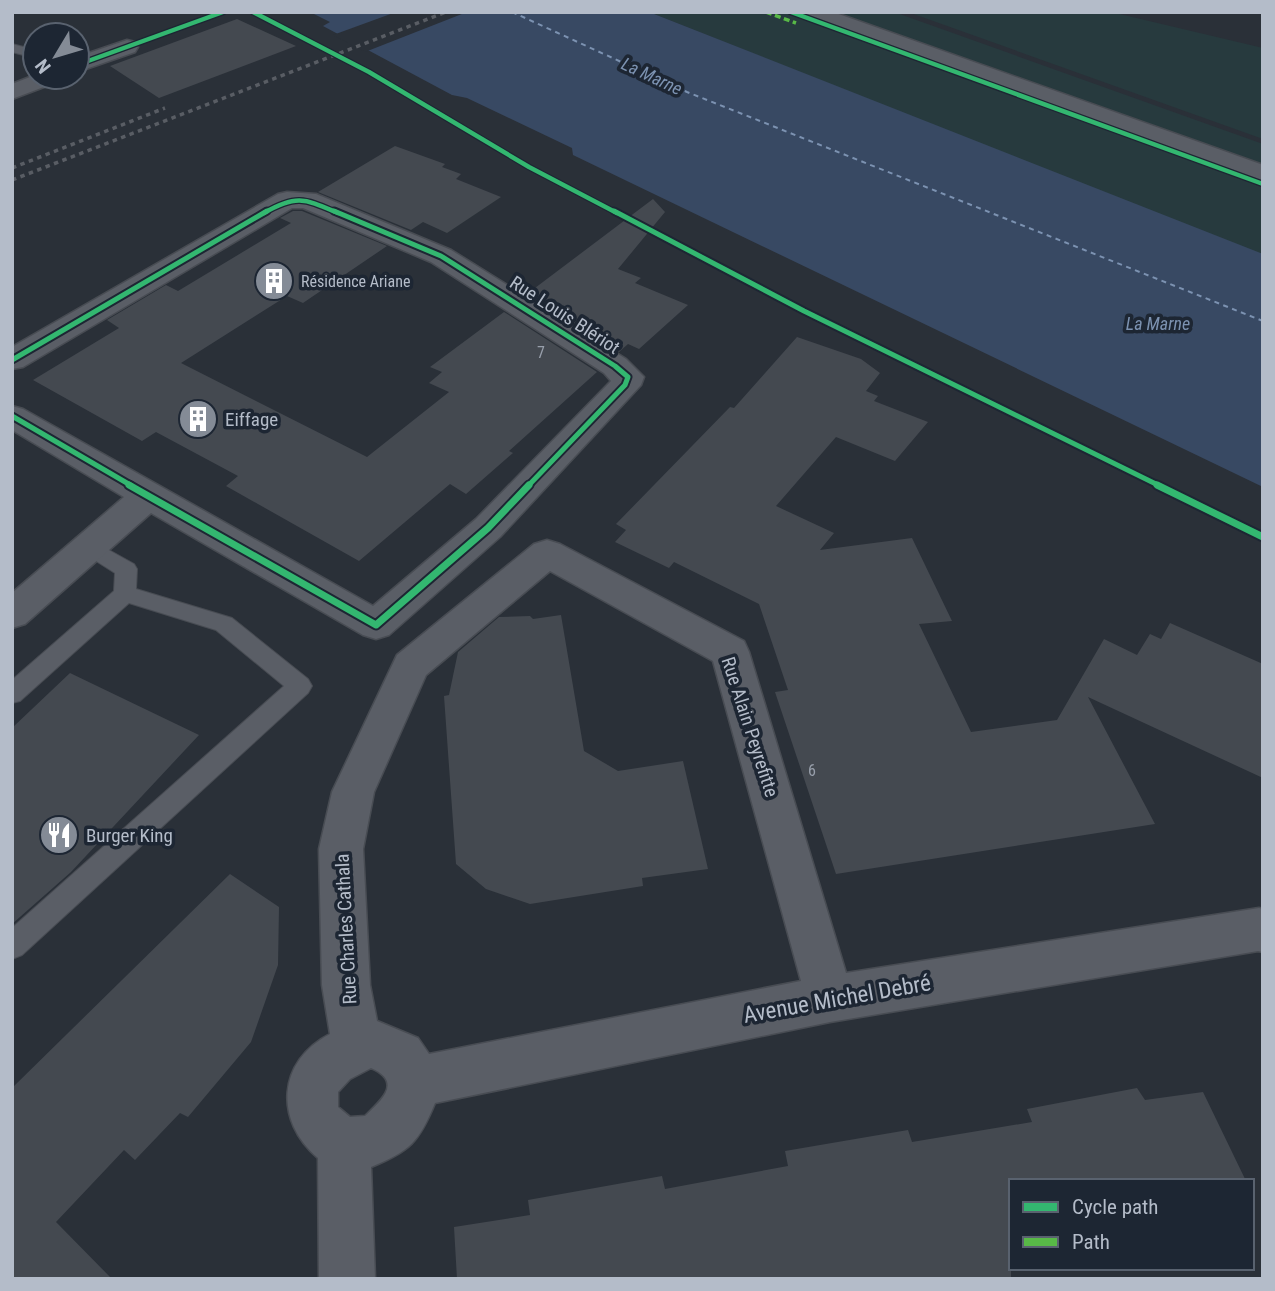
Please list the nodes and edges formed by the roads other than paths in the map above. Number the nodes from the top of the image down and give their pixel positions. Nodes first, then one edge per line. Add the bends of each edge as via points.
1 (811, 12) edge
2 (127, 47) dead end
3 (91, 60) edge
4 (1263, 174) edge
5 (12, 360) edge
6 (12, 416) edge
7 (148, 496) junction
8 (89, 548) junction
9 (547, 553) joint
10 (125, 594) junction
11 (12, 614) edge
12 (12, 694) edge
13 (1263, 931) edge
14 (12, 946) edge
15 (831, 999) junction
16 (357, 1045) junction
17 (414, 1082) junction
18 (344, 1143) junction
19 (348, 1279) edge

1 - 4 street
2 - 3 street
5 - 7 street, Rue Louis Blériot via 287,200 307,200 441,256 628,377 488,528 376,625
6 - 7 street
7 - 8 street
8 - 10 lane via 126,569
8 - 11 street
9 - 15 street, Rue Alain Peyrefitte via 730,652
9 - 16 street, Rue Charles Cathala via 411,666 353,792 341,849 346,985
10 - 12 lane
10 - 14 lane via 224,624 300,685
13 - 15 street, Avenue Michel Debré
15 - 17 street, Avenue Michel Debré
16 - 17 street via 380,1045 400,1055 410,1066
16 - 18 street via 327,1064 313,1094 320,1125
17 - 18 street via 412,1099 394,1128 370,1141
18 - 19 street

